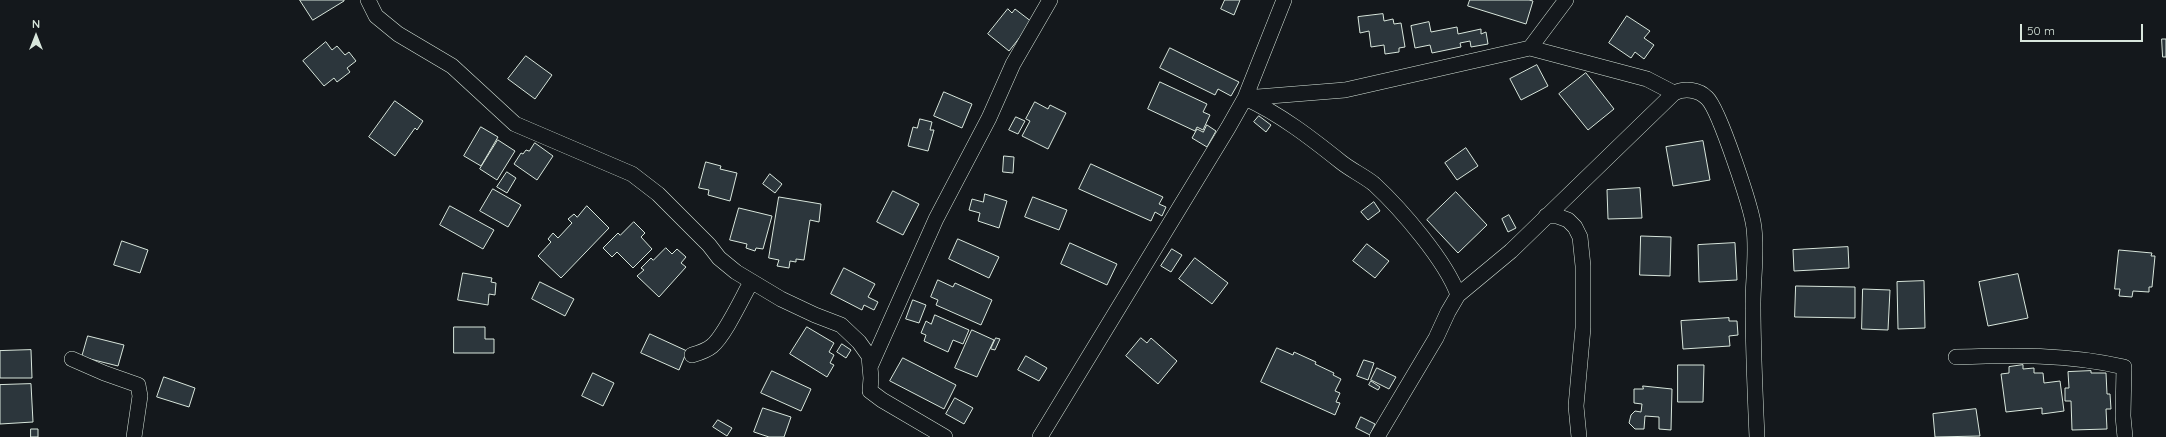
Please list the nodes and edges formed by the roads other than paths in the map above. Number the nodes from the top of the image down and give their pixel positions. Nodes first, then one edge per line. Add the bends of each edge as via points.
1 (368, 0) edge
2 (1050, 0) edge
3 (1284, 0) edge
4 (1566, 0) edge
5 (1530, 48) junction
6 (1674, 93) junction
7 (1245, 98) junction
8 (1546, 216) junction
9 (751, 282) junction
10 (1458, 295) junction
11 (692, 355) dead end
12 (1956, 357) dead end
13 (72, 358) dead end
14 (869, 368) junction
15 (134, 437) edge
16 (945, 437) edge
17 (1040, 437) edge
18 (1378, 437) edge
19 (1579, 437) edge
20 (1757, 437) edge
21 (2125, 437) edge

1 - 9 street via 376,16 398,34 452,66 515,124 608,163 646,184 709,245 719,258
2 - 14 street via 1013,64 989,118 936,219
3 - 7 street
4 - 5 street
5 - 6 street via 1647,79
5 - 7 street via 1345,90
6 - 8 street
6 - 20 street via 1683,89 1707,98 1718,118 1751,212 1756,253 1753,304
7 - 10 street via 1302,131 1345,166 1372,183 1415,229 1454,282
7 - 17 street
8 - 10 street via 1511,251
8 - 19 street via 1568,220 1580,238 1584,266 1584,328 1576,406
9 - 11 street via 721,336 713,345
9 - 14 street via 815,315 842,325 860,342 869,356
10 - 18 street
12 - 21 street via 2050,355 2124,367
13 - 15 street via 104,374 138,385 139,402
14 - 16 street via 870,391

